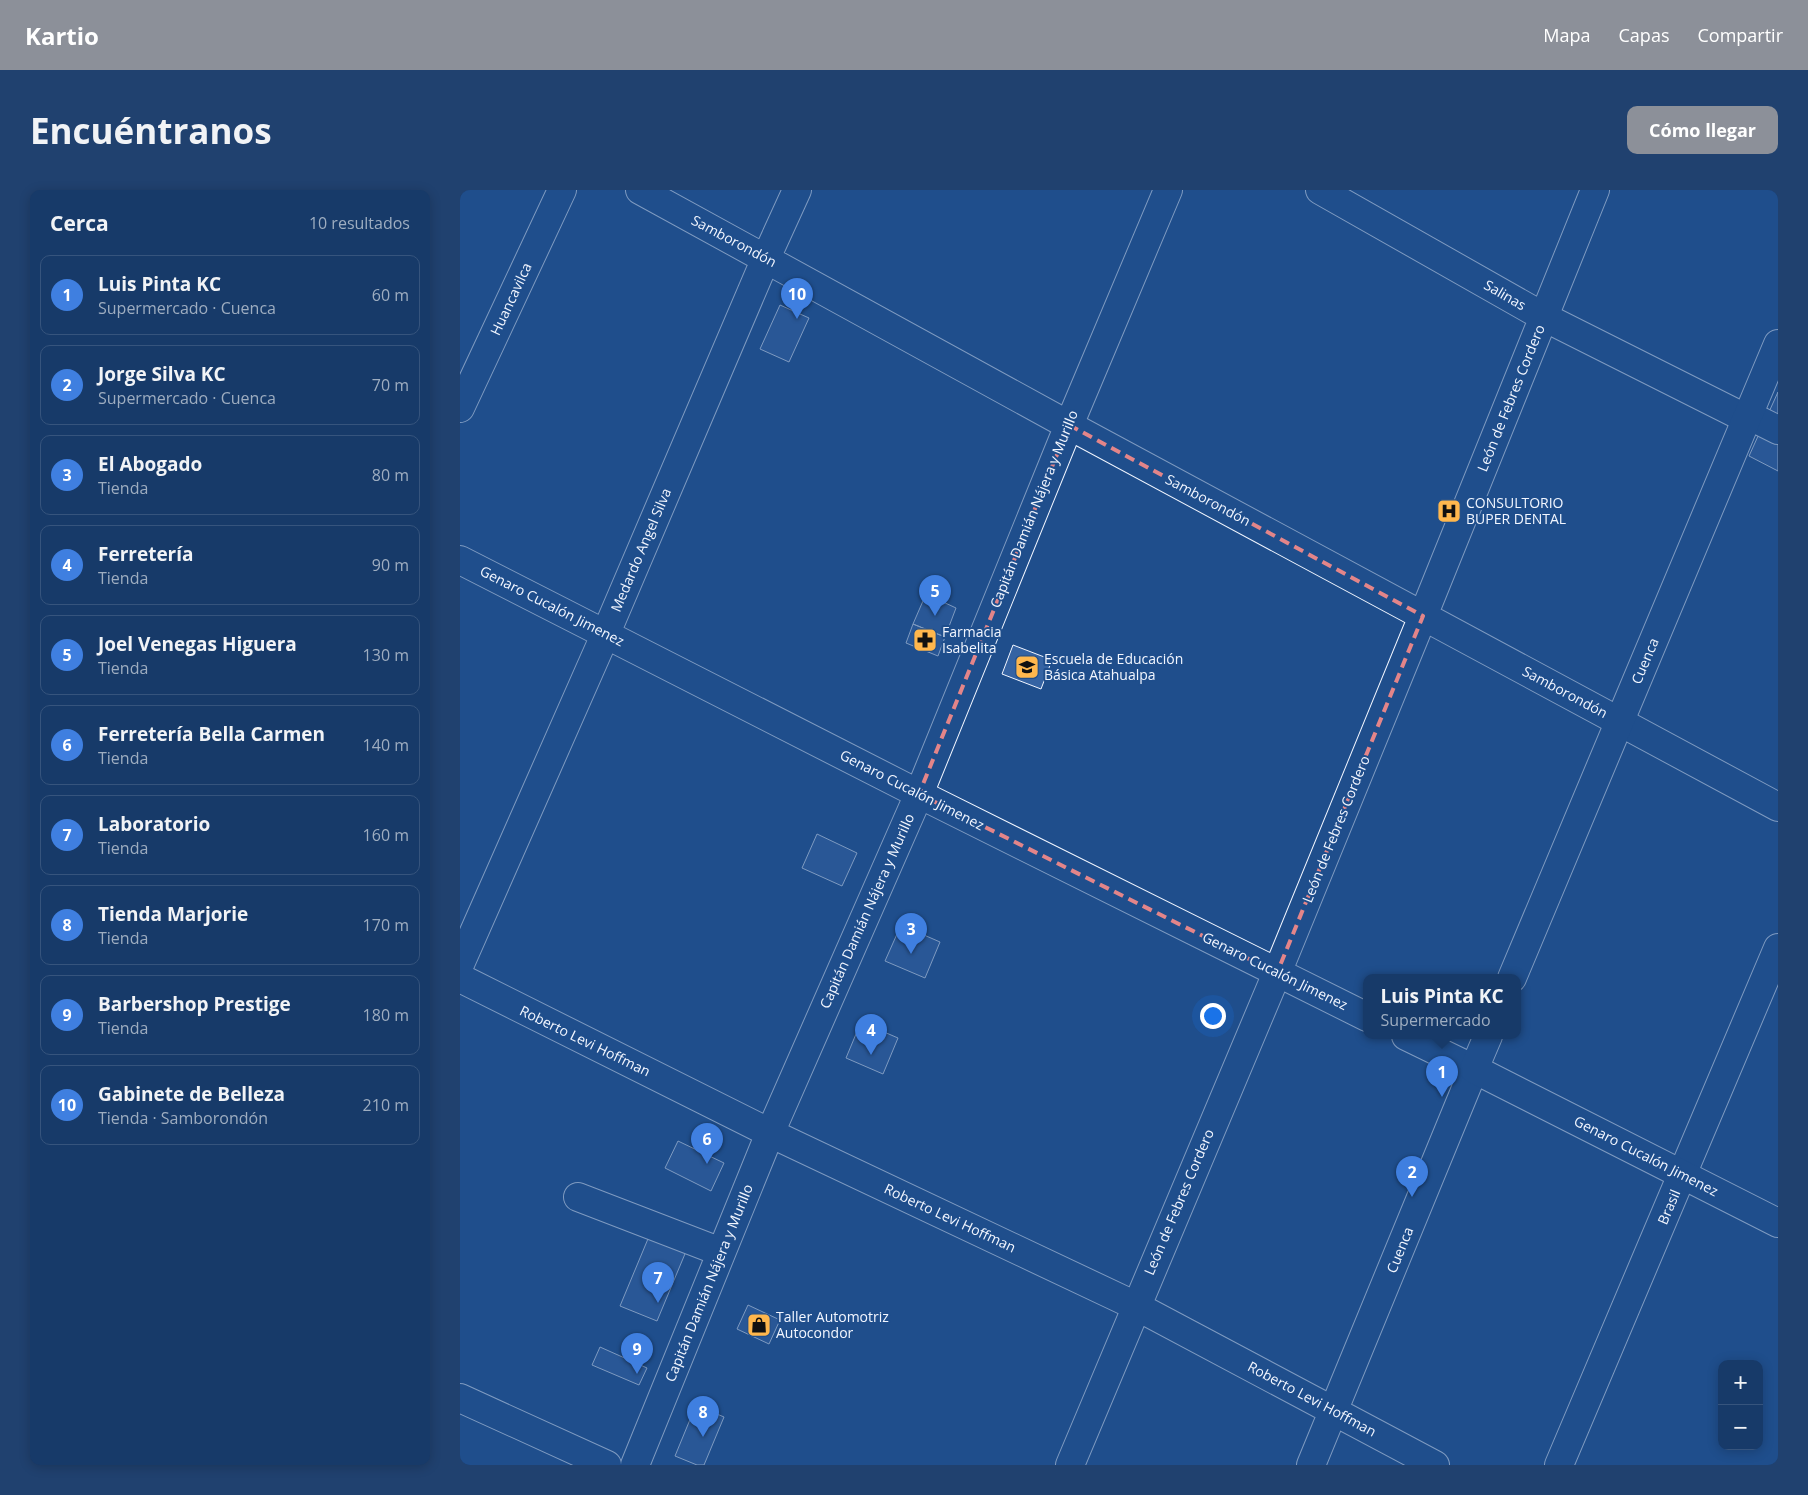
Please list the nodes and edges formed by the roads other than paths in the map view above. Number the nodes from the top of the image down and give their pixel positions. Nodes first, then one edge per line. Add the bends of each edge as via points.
1 (562, 190) edge
2 (640, 190) edge
3 (797, 190) edge
4 (1168, 190) edge
5 (1320, 190) edge
6 (1595, 190) edge
7 (766, 258) junction
8 (1544, 317) junction
9 (1778, 344) edge
10 (460, 408) edge
11 (1762, 423) edge
12 (1069, 425) junction
13 (460, 560) edge
14 (1424, 616) junction
15 (606, 633) junction
16 (1620, 722) junction
17 (919, 794) junction
18 (1778, 807) edge
19 (1778, 948) edge
20 (460, 964) edge
21 (1277, 973) junction
22 (1514, 974) edge
23 (460, 978) edge
24 (1363, 1015) edge
25 (1412, 1039) edge
26 (1487, 1039) edge
27 (1474, 1069) junction
28 (770, 1133) junction
29 (1683, 1175) junction
30 (578, 1197) dead end
31 (1778, 1223) edge
32 (721, 1252) junction
33 (1136, 1306) junction
34 (460, 1398) edge
35 (1334, 1410) junction
36 (607, 1465) edge
37 (635, 1465) edge
38 (1070, 1465) edge
39 (1312, 1465) edge
40 (1435, 1465) edge
41 (1559, 1465) edge

1 - 10 street, Huancavilca
2 - 7 street, Samborondón
3 - 7 street, Medardo Angel Silva
4 - 12 street, Capitán Damián Nájera y Murillo
5 - 8 street, Salinas
6 - 8 street, León de Febres Cordero
7 - 12 street, Samborondón
7 - 15 street, Medardo Angel Silva
8 - 11 street, Salinas
8 - 14 street, León de Febres Cordero
9 - 11 street, Cuenca
11 - 16 street, Cuenca
12 - 14 street, Samborondón
12 - 17 street, Capitán Damián Nájera y Murillo
13 - 15 street, Genaro Cucalón Jimenez
14 - 16 street, Samborondón
14 - 21 street, León de Febres Cordero
15 - 17 street, Genaro Cucalón Jimenez
15 - 20 street, Medardo Angel Silva
16 - 18 street, Samborondón
16 - 22 street, Cuenca
17 - 21 street, Genaro Cucalón Jimenez
17 - 28 street, Capitán Damián Nájera y Murillo
19 - 29 street, Brasil
21 - 24 street, Genaro Cucalón Jimenez
21 - 33 street, León de Febres Cordero
23 - 28 street, Roberto Levi Hoffman
25 - 27 street, Genaro Cucalón Jimenez
26 - 27 street, Cuenca
27 - 29 street, Genaro Cucalón Jimenez
27 - 35 street, Cuenca
28 - 32 street, Capitán Damián Nájera y Murillo
28 - 33 street, Roberto Levi Hoffman
29 - 31 street, Genaro Cucalón Jimenez
29 - 41 street, Brasil
30 - 32 street
32 - 37 street, Capitán Damián Nájera y Murillo
33 - 35 street, Roberto Levi Hoffman
33 - 38 street, León de Febres Cordero
34 - 36 street
35 - 39 street, Cuenca
35 - 40 street, Roberto Levi Hoffman

